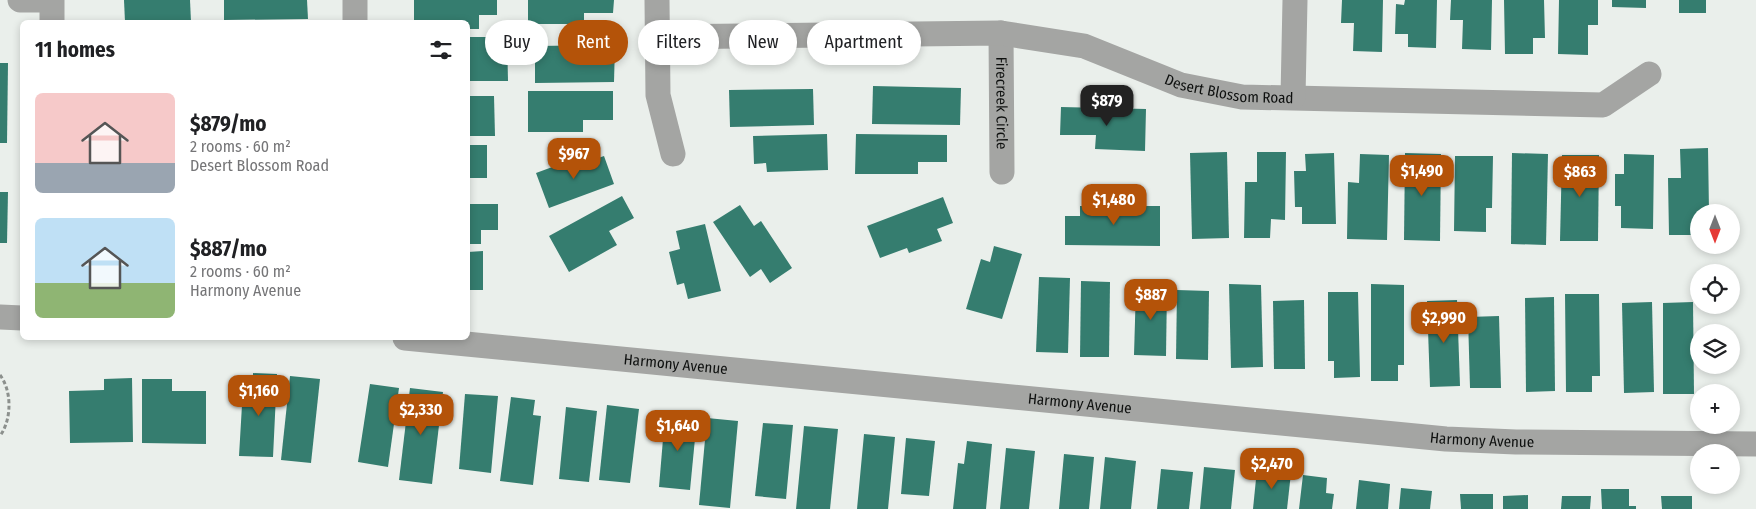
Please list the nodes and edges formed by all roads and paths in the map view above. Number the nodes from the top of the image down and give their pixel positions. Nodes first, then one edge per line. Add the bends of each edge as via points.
1 (20, 0) edge
2 (52, 0) edge
3 (355, 0) edge
4 (657, 0) edge
5 (1295, 0) edge
6 (52, 20) edge
7 (355, 20) edge
8 (657, 20) edge
9 (1001, 33) junction
10 (719, 36) edge
11 (657, 65) edge
12 (1649, 74) dead end
13 (1293, 98) junction
14 (673, 154) dead end
15 (1002, 172) dead end
16 (0, 317) edge
17 (20, 318) edge
18 (426, 340) edge
19 (0, 375) edge
20 (0, 436) edge
21 (1756, 444) edge

1 - 2 street
2 - 6 street
3 - 7 street
4 - 8 street
5 - 13 street
9 - 10 street, Desert Blossom Road
9 - 13 street, Desert Blossom Road via 1084,46 1181,85 1242,98
9 - 15 street, Firecreek Circle
11 - 14 street via 658,95
12 - 13 street, Desert Blossom Road via 1603,105
16 - 17 street
18 - 21 street, Harmony Avenue via 1446,439
19 - 20 path via 8,396 8,414

